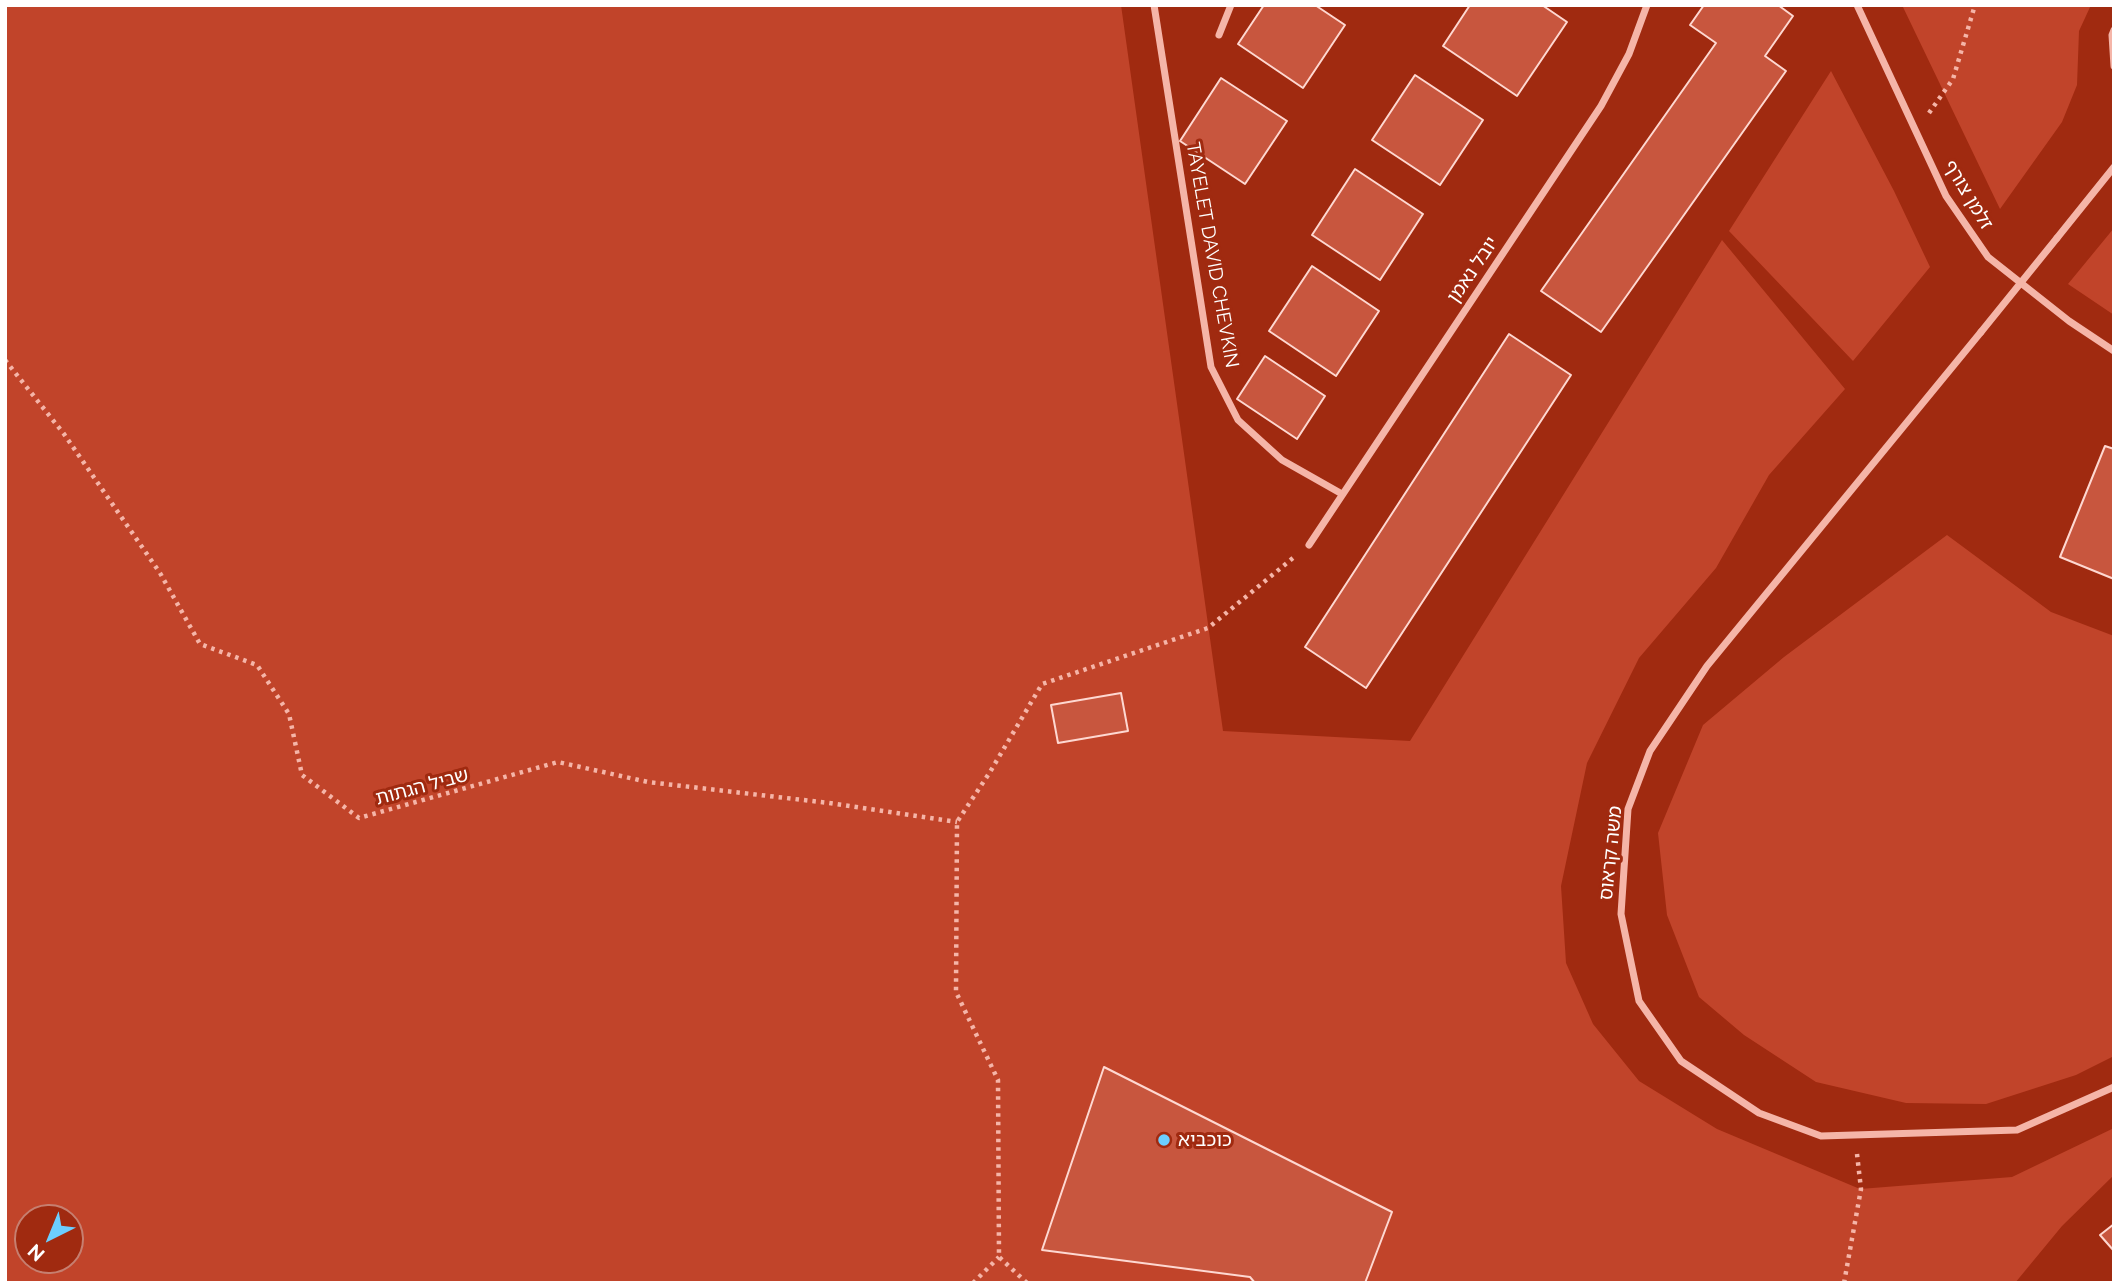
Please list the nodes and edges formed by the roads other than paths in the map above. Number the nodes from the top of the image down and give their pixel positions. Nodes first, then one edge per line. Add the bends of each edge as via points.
1 (1154, 5) edge
2 (1231, 5) edge
3 (1647, 5) edge
4 (1857, 5) edge
5 (2114, 30) edge
6 (1219, 35) dead end
7 (2114, 66) edge
8 (2114, 167) edge
9 (2114, 351) edge
10 (1342, 494) junction
11 (1308, 545) road end
12 (2114, 1087) edge

1 - 10 street, TAYELET DAVID CHEVKIN via 1211,367 1238,420 1282,460
2 - 6 street
3 - 10 street, יובל נאמן via 1629,54 1601,106
4 - 9 street, זלמן צורף via 1946,196 1988,257
5 - 7 street
8 - 12 street, משה קראוס, bridge via 1707,666 1650,751 1628,809 1621,914 1639,1001 1681,1061 1759,1113 1821,1136 2017,1130
10 - 11 street, יובל נאמן

